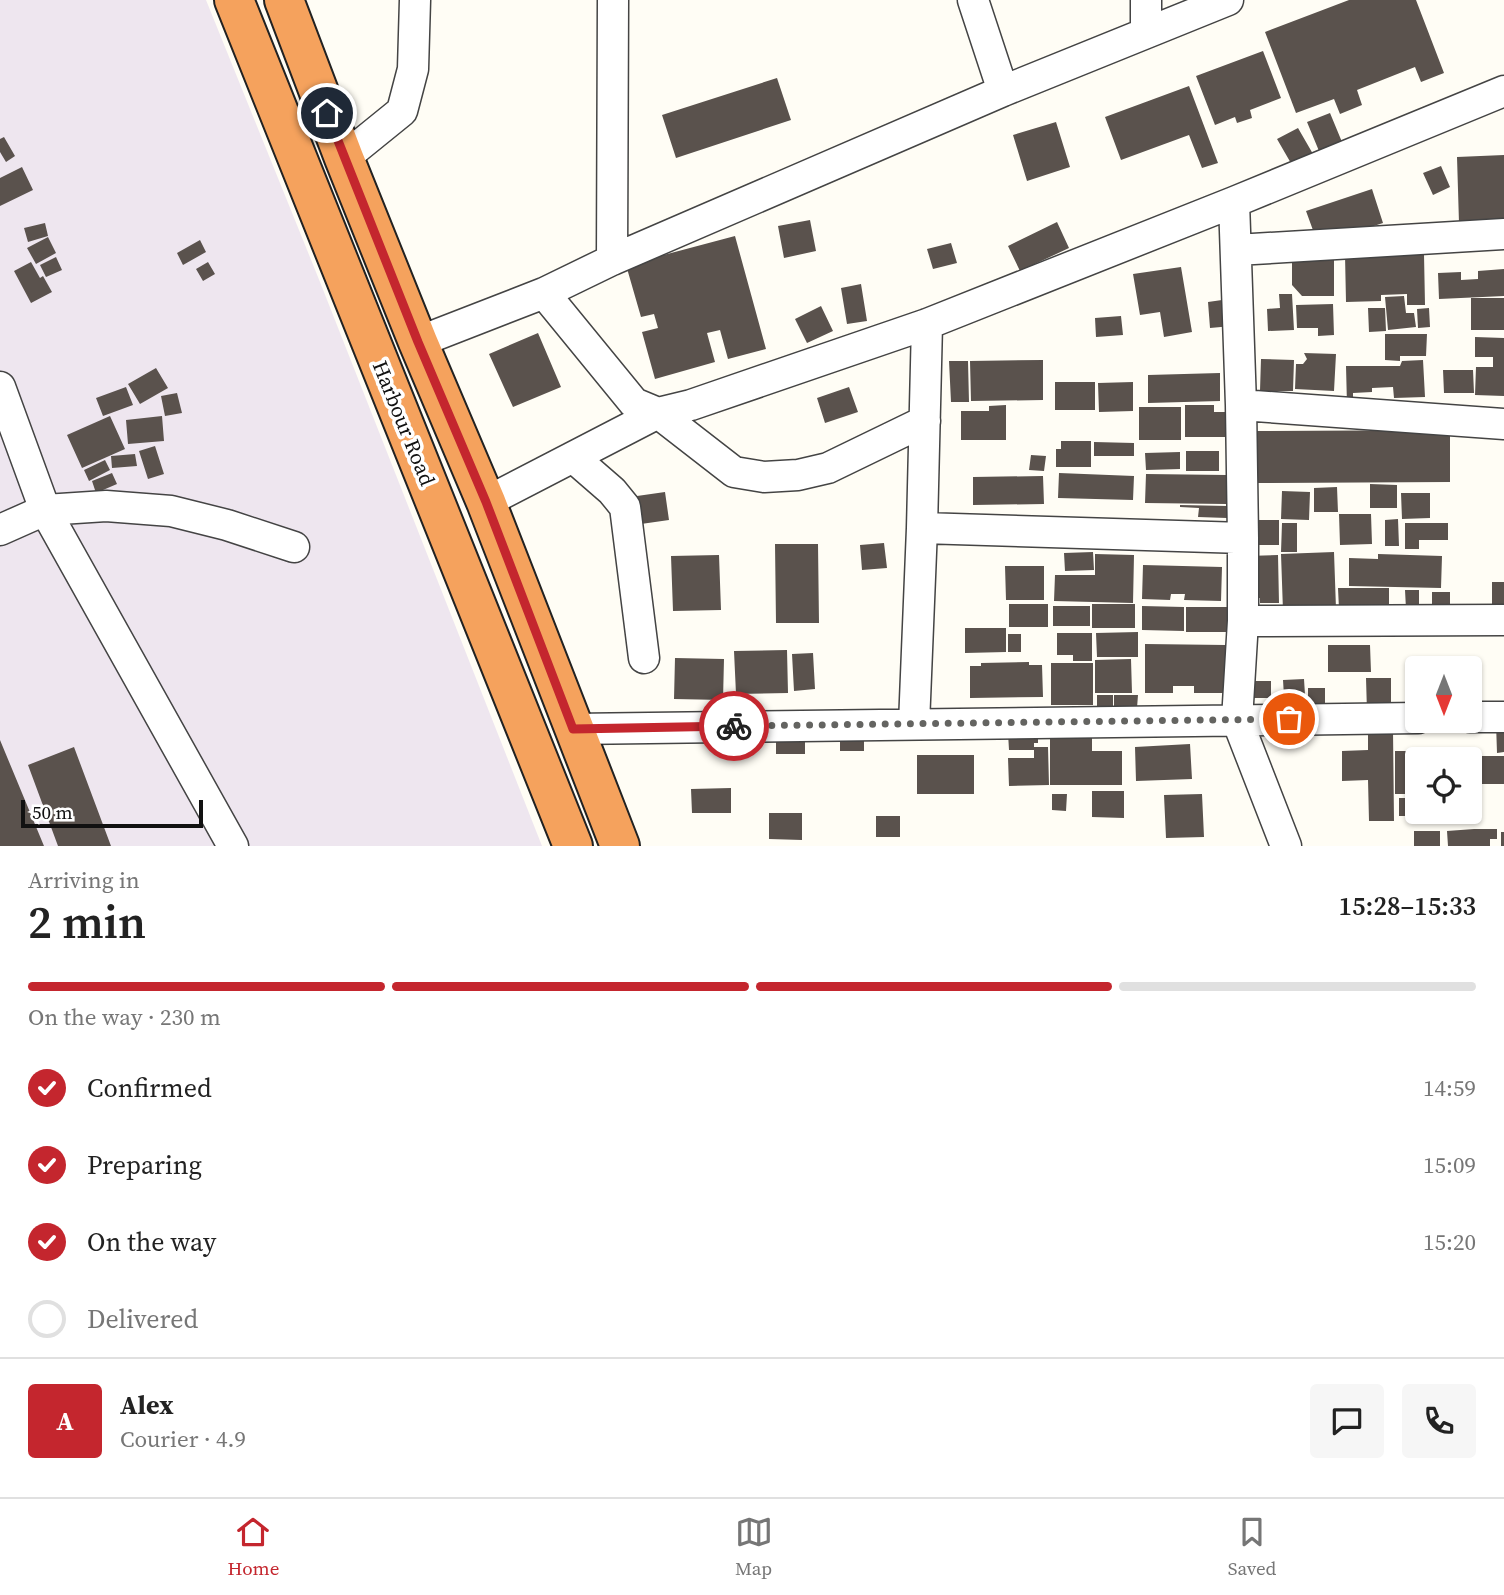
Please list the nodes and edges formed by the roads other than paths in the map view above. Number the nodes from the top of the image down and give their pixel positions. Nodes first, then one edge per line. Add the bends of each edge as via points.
1 (234, 0) edge
2 (284, 0) edge
3 (415, 0) edge
4 (613, 0) edge
5 (973, 0) edge
6 (1146, 0) edge
7 (1228, 0) edge
8 (1146, 33) junction
9 (1003, 91) junction
10 (1504, 91) edge
11 (344, 158) junction
12 (1234, 202) junction
13 (1504, 234) edge
14 (1236, 250) junction
15 (611, 261) junction
16 (544, 293) junction
17 (927, 324) junction
18 (418, 342) junction
19 (0, 387) edge
20 (1241, 405) junction
21 (658, 413) junction
22 (925, 421) junction
23 (1504, 425) edge
24 (574, 458) junction
25 (486, 502) junction
26 (45, 510) junction
27 (922, 528) junction
28 (0, 530) edge
29 (1243, 537) junction
30 (294, 547) dead end
31 (1504, 620) edge
32 (1242, 621) junction
33 (644, 658) dead end
34 (1482, 717) edge
35 (1504, 717) edge
36 (1405, 718) edge
37 (1237, 720) junction
38 (914, 724) junction
39 (573, 729) junction
40 (233, 846) edge
41 (573, 846) edge
42 (620, 846) edge
43 (1286, 846) edge

1 - 41 highway, Harbour Road
2 - 11 highway, Harbour Road
3 - 11 street via 413,69 402,111
4 - 15 street
5 - 9 street
6 - 8 street
7 - 8 street
8 - 9 street
9 - 15 street
10 - 12 street
11 - 18 highway, Harbour Road
12 - 14 street
12 - 17 street
13 - 14 street
14 - 20 street
15 - 16 street
16 - 18 street
16 - 21 street via 634,403
17 - 21 street
17 - 22 street
18 - 25 highway, Harbour Road
19 - 26 street
20 - 23 street
20 - 29 street
21 - 22 street via 734,472 764,477 828,468
21 - 24 street
22 - 27 street
24 - 25 street
24 - 33 street via 625,507
25 - 39 highway, Harbour Road
26 - 28 street
26 - 30 street via 106,506 172,511
26 - 40 street
27 - 29 street
27 - 38 street
29 - 32 street
31 - 32 street
32 - 37 street
34 - 35 street
36 - 37 street
37 - 38 street
37 - 43 street
38 - 39 street
39 - 42 highway, Harbour Road

